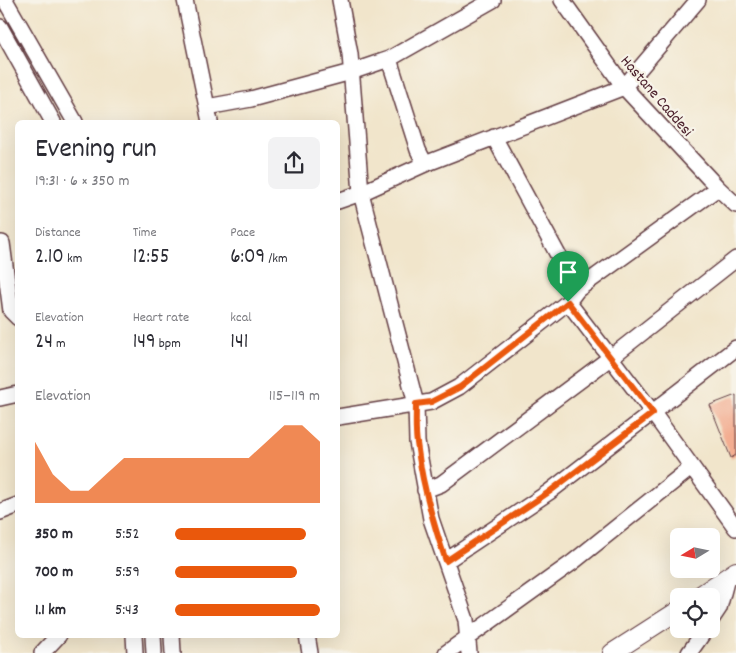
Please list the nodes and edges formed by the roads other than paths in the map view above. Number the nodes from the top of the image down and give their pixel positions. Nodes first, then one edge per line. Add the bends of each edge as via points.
1 (5, 0) edge
2 (185, 0) edge
3 (340, 0) edge
4 (493, 0) edge
5 (562, 0) edge
6 (698, 0) edge
7 (0, 28) edge
8 (389, 59) junction
9 (351, 72) junction
10 (624, 87) junction
11 (207, 107) junction
12 (52, 120) edge
13 (74, 120) edge
14 (210, 120) edge
15 (494, 137) junction
16 (425, 164) junction
17 (718, 188) junction
18 (361, 194) junction
19 (340, 200) edge
20 (736, 205) edge
21 (2, 243) dead end
22 (736, 259) edge
23 (3, 280) edge
24 (573, 296) junction
25 (15, 315) edge
26 (736, 348) edge
27 (610, 358) junction
28 (15, 395) edge
29 (0, 398) edge
30 (416, 404) junction
31 (653, 413) junction
32 (340, 417) edge
33 (692, 467) junction
34 (425, 490) junction
35 (15, 506) edge
36 (0, 512) edge
37 (736, 528) edge
38 (446, 561) junction
39 (731, 575) edge
40 (711, 588) edge
41 (720, 603) edge
42 (670, 616) edge
43 (56, 638) edge
44 (134, 638) edge
45 (153, 638) edge
46 (172, 638) edge
47 (308, 638) edge
48 (700, 638) edge
49 (468, 646) edge
50 (42, 653) edge
51 (135, 653) edge
52 (154, 653) edge
53 (173, 653) edge
54 (310, 653) edge
55 (446, 653) edge
56 (612, 653) edge
57 (689, 653) edge

1 - 13 street
2 - 11 street
3 - 9 street
4 - 8 street
5 - 10 street, Hastane Caddesi
6 - 10 street
7 - 12 street
8 - 9 street
8 - 16 street
9 - 11 street via 251,99
9 - 18 street
10 - 15 street
10 - 17 street, Hastane Caddesi
11 - 14 street
15 - 16 street
15 - 24 street
16 - 18 street
17 - 20 street, Hastane Caddesi
17 - 24 street
18 - 19 street
18 - 30 street
21 - 23 street
22 - 27 street
23 - 25 street
24 - 27 street
24 - 30 street via 460,387 431,402
26 - 31 street
27 - 31 street
27 - 34 street via 441,484
28 - 29 street
30 - 32 street
30 - 34 street via 417,442
31 - 33 street
31 - 38 street via 549,492
33 - 37 street
33 - 49 street
34 - 38 street
35 - 36 street
38 - 49 street via 466,620
39 - 40 street
39 - 41 street
42 - 56 street
43 - 50 street
44 - 51 street
45 - 52 street
46 - 53 street
47 - 54 street
48 - 57 street
49 - 55 street

